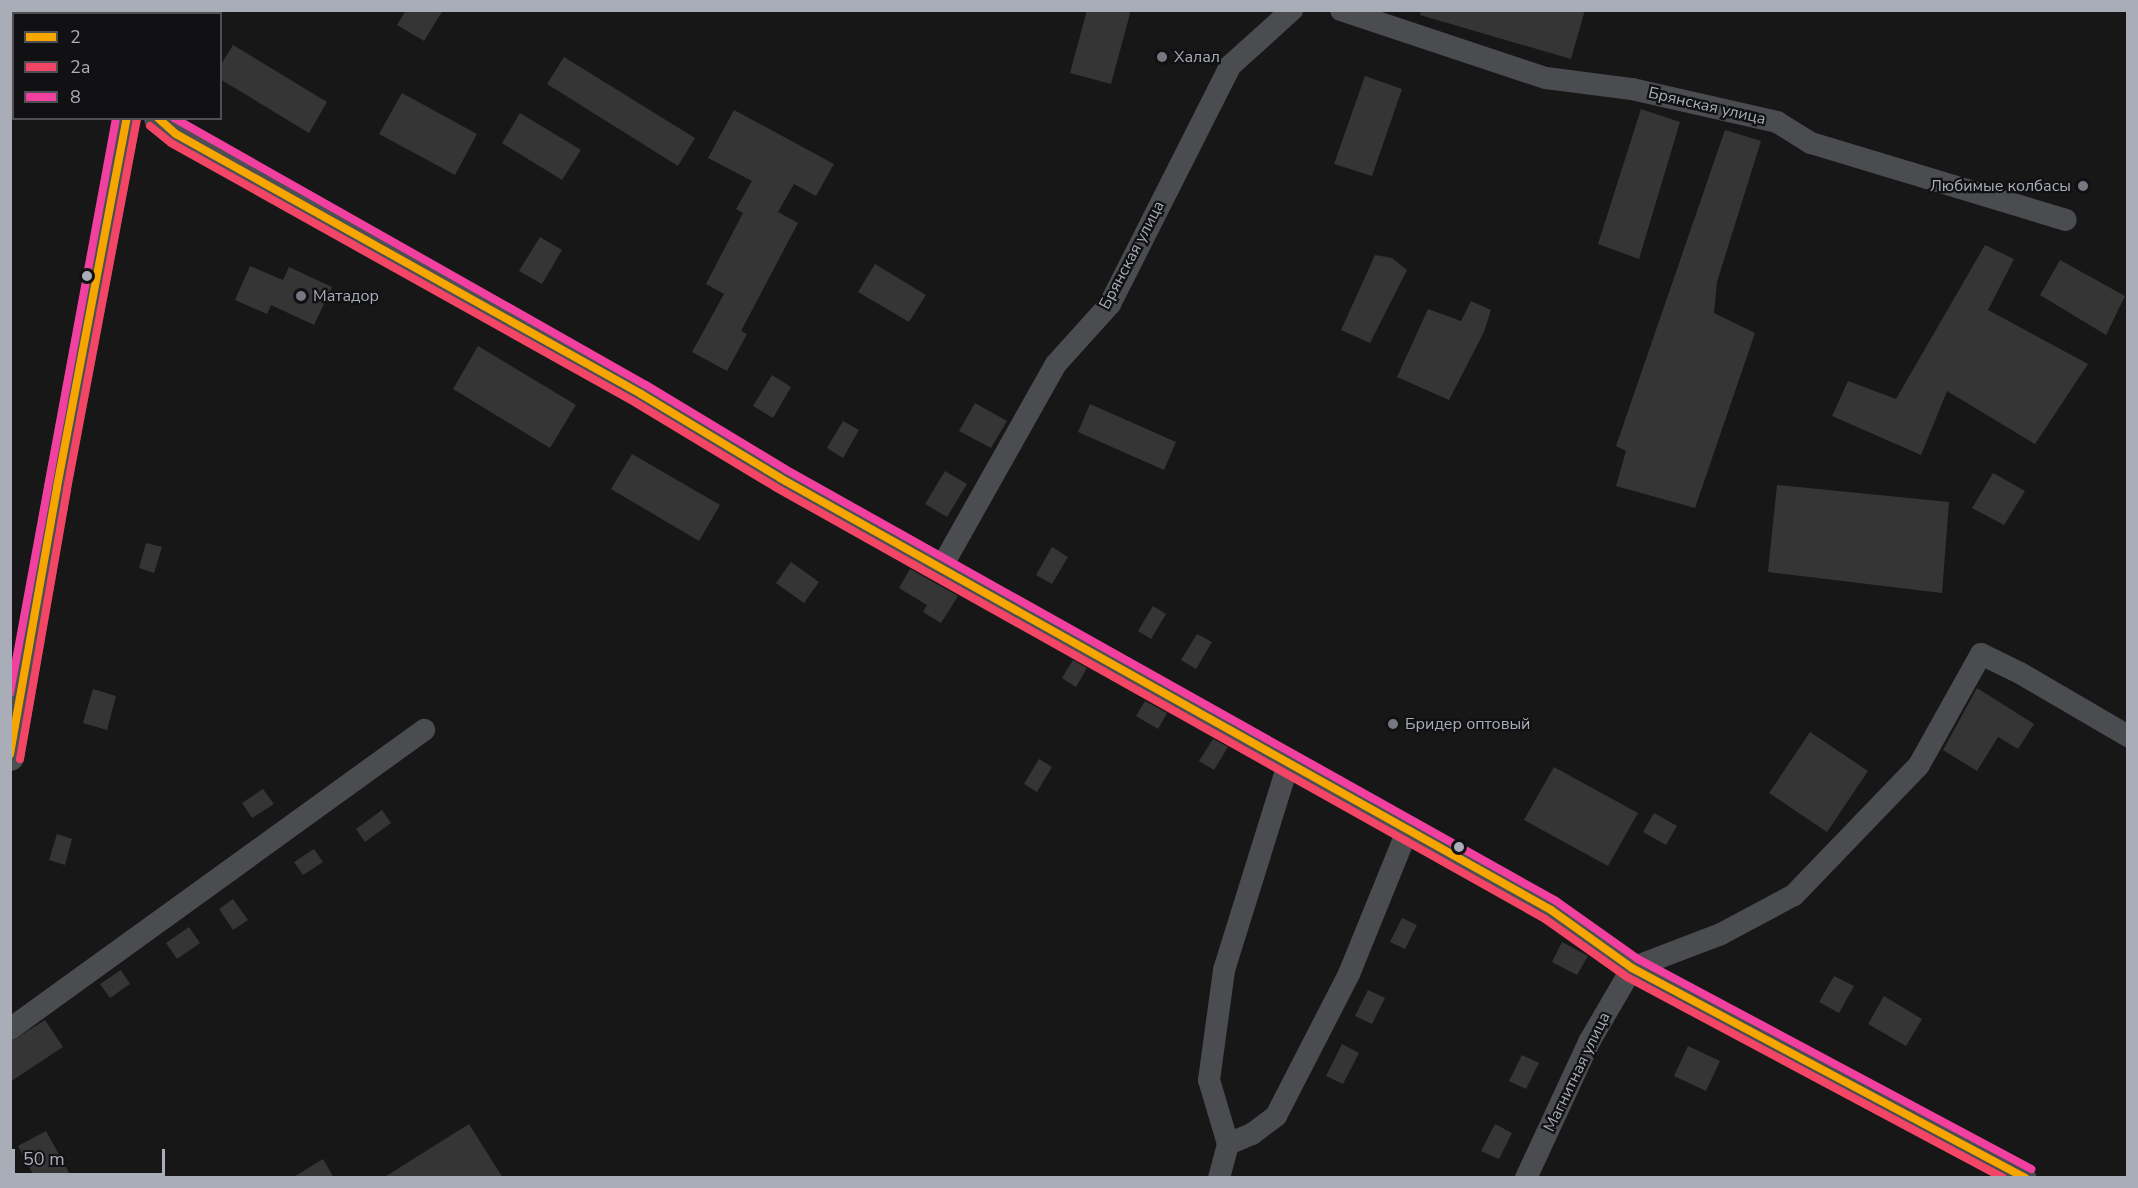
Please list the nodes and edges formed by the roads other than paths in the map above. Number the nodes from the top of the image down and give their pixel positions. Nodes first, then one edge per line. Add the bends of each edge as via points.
1 (1292, 10) edge
2 (1341, 10) edge
3 (127, 120) edge
4 (159, 120) edge
5 (2066, 220) dead end
6 (941, 568) junction
7 (424, 730) dead end
8 (2127, 736) edge
9 (10, 757) edge
10 (1288, 761) junction
11 (1408, 829) junction
12 (1632, 968) junction
13 (10, 1029) edge
14 (1228, 1144) junction
15 (1219, 1178) edge
16 (1526, 1178) edge
17 (2026, 1178) edge

1 - 6 street, Брянская улица via 1230,66 1110,304 1056,363
2 - 5 street, Брянская улица via 1546,78 1632,88 1778,122 1811,142
3 - 9 main road
4 - 6 main road via 176,134 641,394
6 - 10 main road
7 - 13 street
8 - 12 street via 1981,654 1919,765 1794,895 1721,934
10 - 11 main road
10 - 14 street via 1224,970 1209,1080
11 - 12 main road via 1551,910
11 - 14 street via 1349,974 1276,1116 1252,1134
12 - 16 street, Магнитная улица via 1589,1042
12 - 17 street
14 - 15 street

